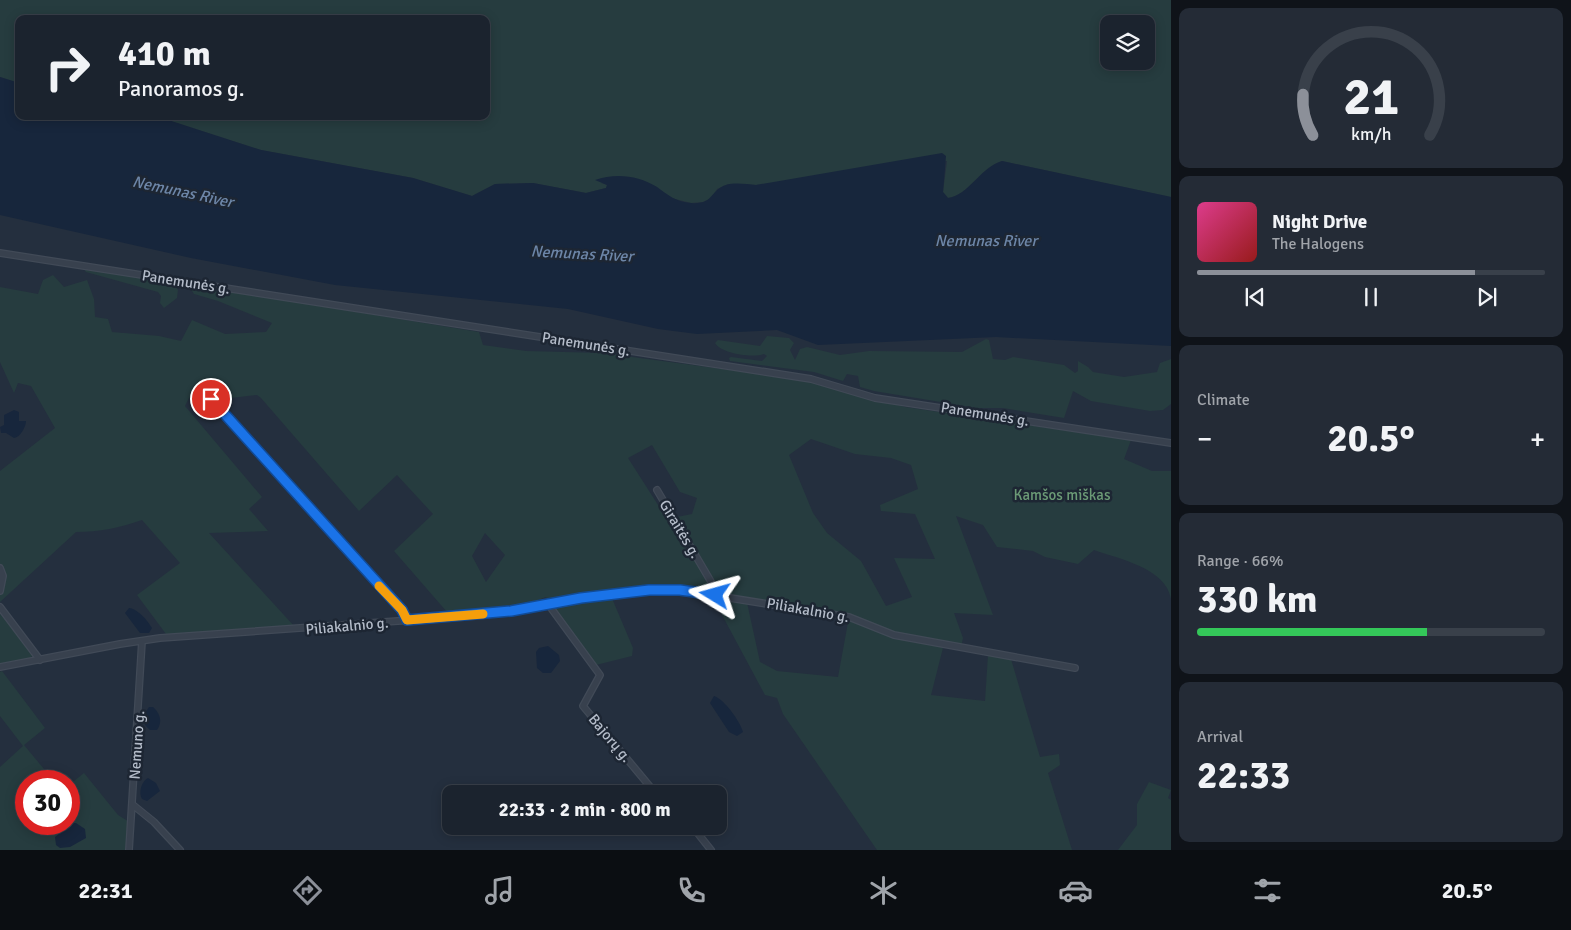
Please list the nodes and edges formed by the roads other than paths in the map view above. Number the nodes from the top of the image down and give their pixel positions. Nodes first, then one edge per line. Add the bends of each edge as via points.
1 (0, 253) edge
2 (211, 399) dead end
3 (1171, 443) edge
4 (657, 490) dead end
5 (0, 568) edge
6 (0, 591) edge
7 (715, 595) junction
8 (548, 604) junction
9 (0, 607) edge
10 (407, 620) junction
11 (142, 641) junction
12 (40, 660) junction
13 (0, 667) edge
14 (1075, 668) dead end
15 (649, 785) edge
16 (133, 805) junction
17 (699, 835) edge
18 (129, 850) edge
19 (180, 850) edge
20 (710, 850) edge

1 - 3 street, Panemunės g. via 811,379 875,398
2 - 10 street via 402,610
4 - 7 street, Giraitės g. via 710,580
5 - 6 street via 3,576
7 - 8 street, Piliakalnio g. via 649,590
7 - 14 street, Piliakalnio g. via 849,616 894,635
8 - 10 street, Piliakalnio g. via 498,613
8 - 15 street, Bajorų g. via 600,675 583,706
9 - 12 street
10 - 11 street, Piliakalnio g.
11 - 12 street, Piliakalnio g.
11 - 16 street, Nemuno g.
12 - 13 street, Piliakalnio g.
16 - 18 street, Nemuno g.
16 - 19 street
17 - 20 street

